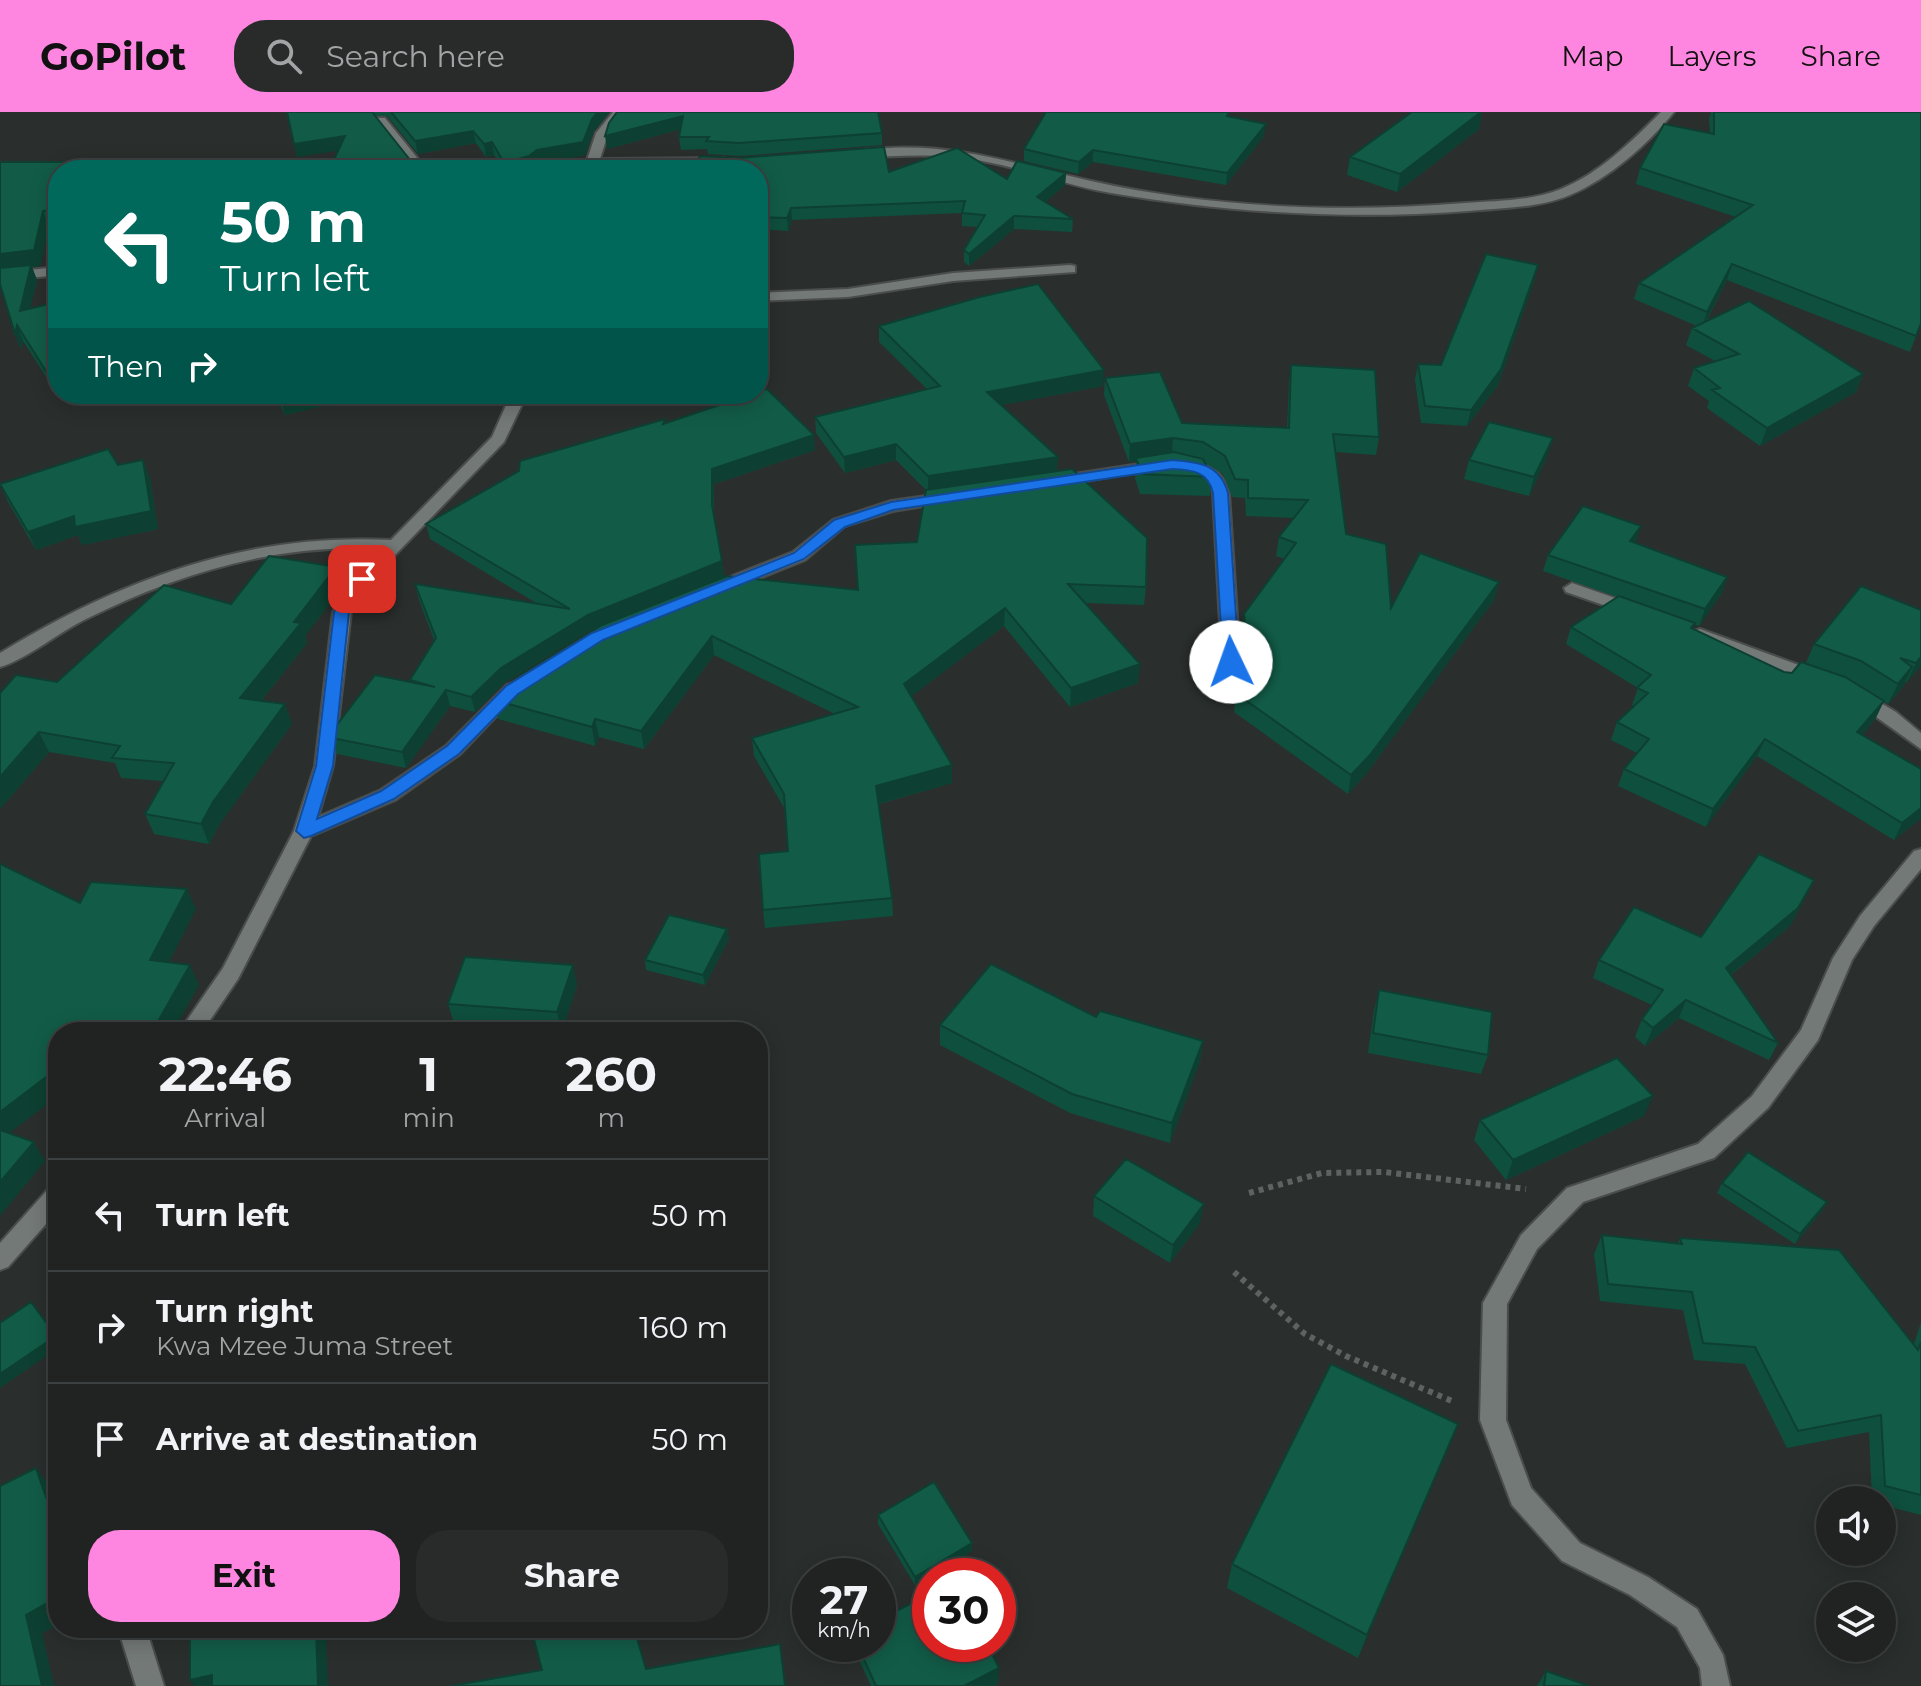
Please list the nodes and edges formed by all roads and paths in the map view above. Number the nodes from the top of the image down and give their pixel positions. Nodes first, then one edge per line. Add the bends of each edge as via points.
1 (619, 112) edge
2 (1668, 112) edge
3 (381, 121) edge
4 (852, 154) edge
5 (413, 160) edge
6 (594, 160) edge
7 (663, 160) edge
8 (691, 160) edge
9 (1070, 269) dead end
10 (48, 272) edge
11 (0, 277) edge
12 (768, 297) edge
13 (515, 404) edge
14 (1032, 485) edge
15 (969, 494) edge
16 (397, 545) junction
17 (1572, 588) dead end
18 (698, 596) edge
19 (1644, 614) edge
20 (1687, 630) edge
21 (0, 661) edge
22 (1231, 662) dead end
23 (524, 682) edge
24 (1921, 743) edge
25 (304, 831) junction
26 (1921, 856) edge
27 (197, 1022) edge
28 (1249, 1193) dead end
29 (1575, 1195) junction
30 (48, 1215) edge
31 (0, 1260) edge
32 (1234, 1272) dead end
33 (1493, 1420) junction
34 (135, 1638) edge
35 (150, 1686) edge
36 (1716, 1686) edge

1 - 6 street via 602,133
2 - 4 street via 1597,174 1563,193 1428,211 1207,203 1107,188 971,155 925,149
3 - 5 street
7 - 8 street
9 - 12 street
10 - 11 street
13 - 16 street via 499,439
14 - 22 street via 1172,464 1199,466 1217,479
15 - 18 street via 891,506 839,523 799,556
16 - 21 street via 326,543 203,563 45,632
16 - 25 street via 362,579 342,612 324,766
17 - 19 street
20 - 24 street via 1838,685 1890,716
23 - 25 street via 453,750 388,795
25 - 27 street via 231,973
26 - 29 street via 1859,933 1810,1034 1760,1102 1706,1151
28 - 29 path via 1322,1173 1384,1172
29 - 33 street via 1529,1242 1495,1303
30 - 31 street
32 - 33 path via 1305,1334
33 - 36 street via 1521,1496 1571,1552 1639,1586 1687,1618 1713,1665
34 - 35 street

